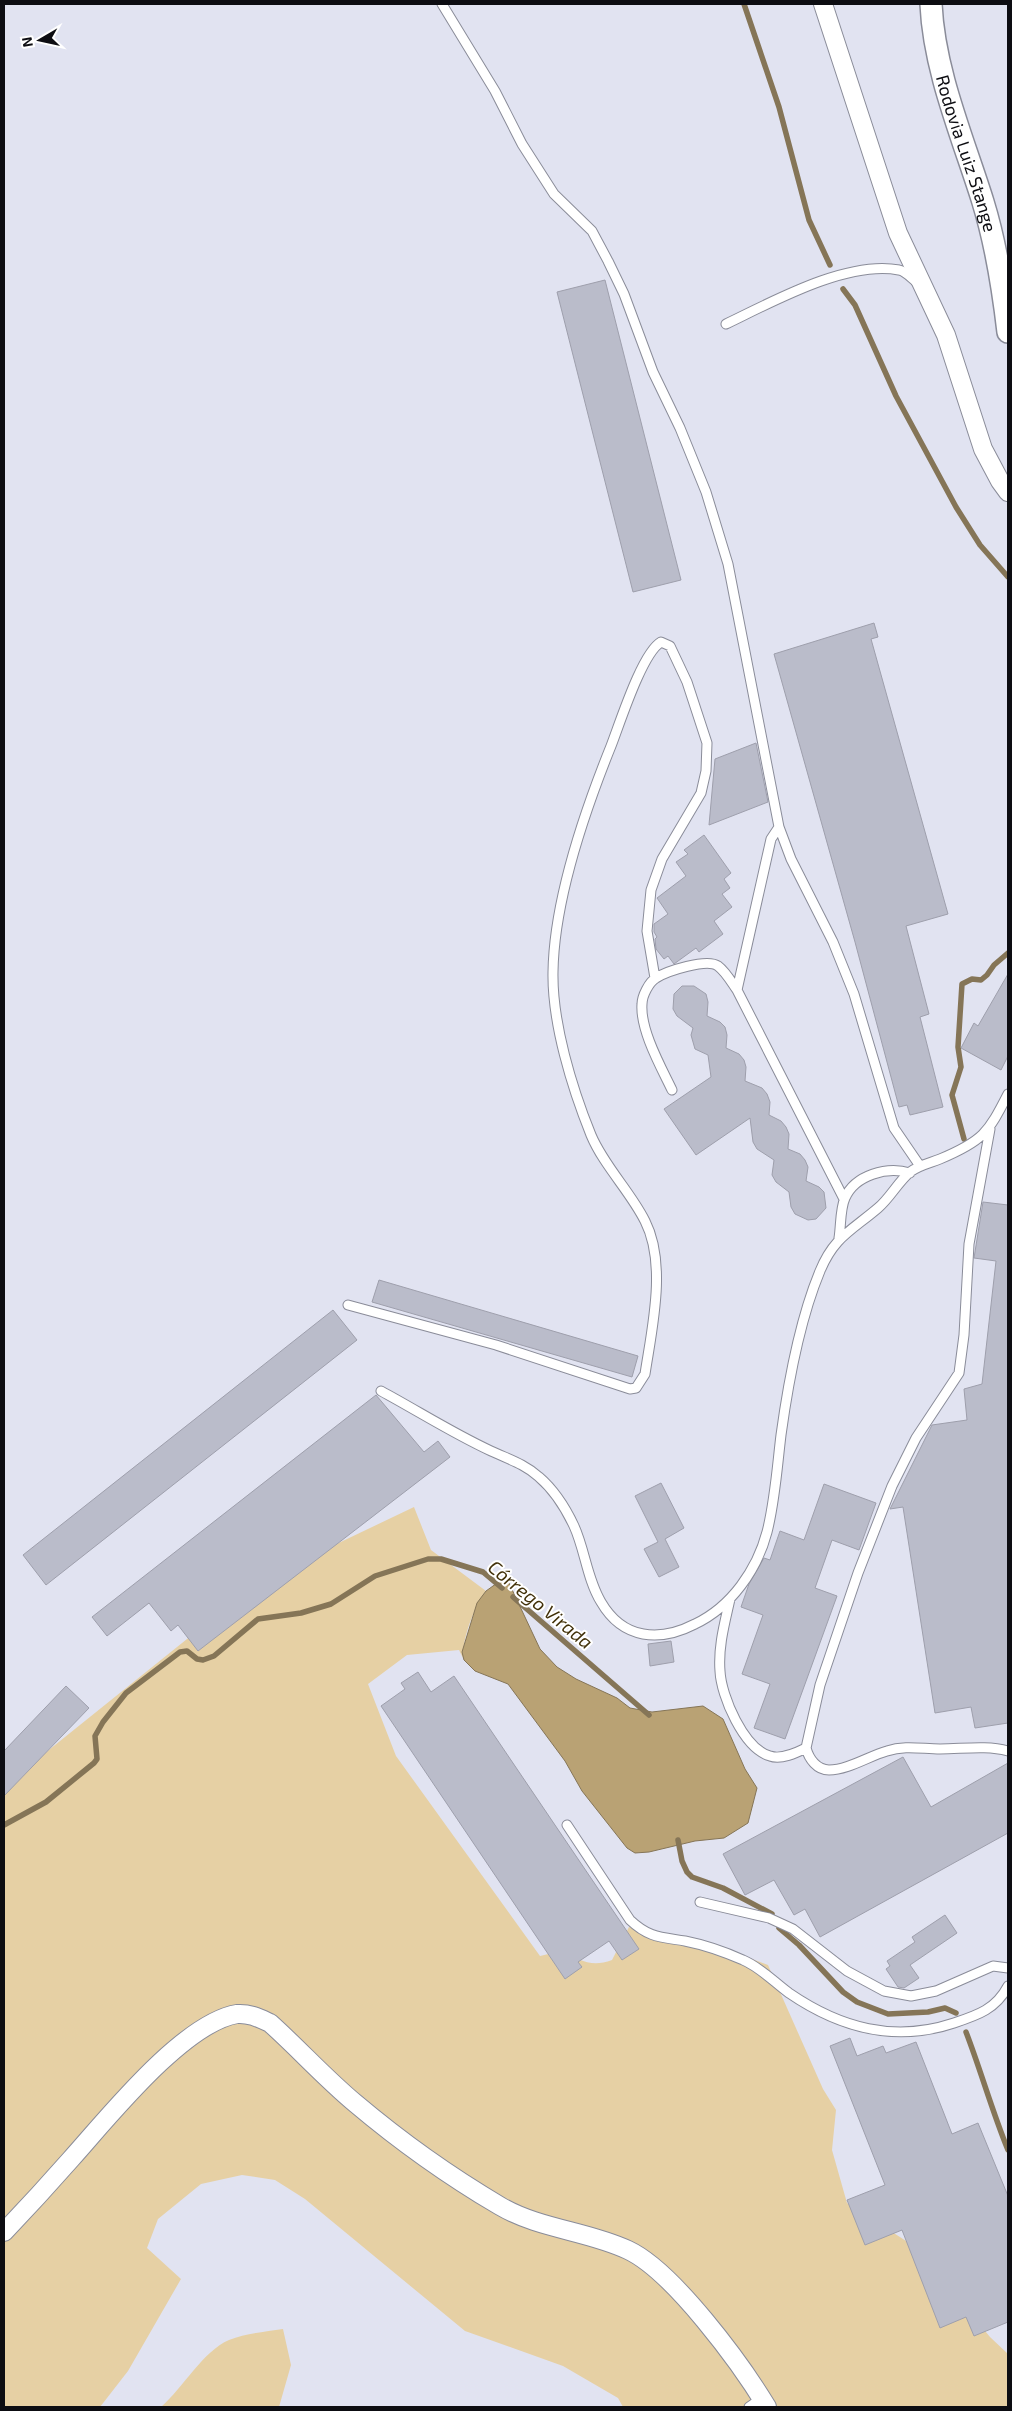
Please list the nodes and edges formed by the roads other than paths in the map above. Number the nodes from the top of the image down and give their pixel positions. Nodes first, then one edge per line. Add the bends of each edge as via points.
1 (442, 4) edge
2 (823, 4) edge
3 (931, 4) edge
4 (924, 288) junction
5 (726, 324) dead end
6 (1008, 332) edge
7 (1008, 492) edge
8 (779, 827) junction
9 (655, 978) junction
10 (737, 990) junction
11 (672, 1090) dead end
12 (1008, 1094) edge
13 (990, 1128) junction
14 (920, 1166) junction
15 (910, 1173) junction
16 (844, 1199) junction
17 (839, 1238) junction
18 (348, 1305) dead end
19 (382, 1391) dead end
20 (730, 1598) junction
21 (806, 1748) junction
22 (1008, 1751) edge
23 (567, 1825) dead end
24 (700, 1902) dead end
25 (1008, 1968) edge
26 (1008, 1986) edge
27 (4, 2232) edge
28 (759, 2404) edge

1 - 8 lane via 554,194 592,231 624,294 653,372 680,428 718,526 728,564
2 - 4 street via 898,233
3 - 6 street, Rodovia Luiz Stange via 947,87 984,204
4 - 5 lane via 901,270 879,268 822,279
4 - 7 street via 946,335 983,449
8 - 10 lane via 771,839
8 - 14 lane via 854,994 894,1128
9 - 10 lane via 678,969 710,963 719,966
9 - 11 lane via 642,1003 644,1023
9 - 18 lane via 647,931 651,890 662,859 701,793 707,752 702,723 688,682 670,646 660,642 654,646 642,669 596,783 566,885 553,973 561,1037 592,1137 645,1221 657,1264 646,1374 636,1388 630,1388 496,1345
10 - 16 lane
12 - 13 lane
13 - 14 lane via 976,1141
13 - 21 lane via 969,1244 959,1373 916,1438 892,1486 820,1685
14 - 15 lane
15 - 16 lane via 898,1169 884,1170 862,1179
15 - 17 lane via 879,1208
16 - 17 lane
17 - 20 lane via 819,1272 795,1358 766,1534 754,1564
19 - 20 lane via 521,1464 540,1478 573,1525 601,1603 616,1621 631,1630 647,1636 672,1634 713,1614
20 - 21 lane via 720,1651 720,1673 732,1714 759,1752 771,1757
21 - 22 lane via 816,1765 828,1770 907,1747 994,1747
23 - 26 lane via 630,1920 642,1932 714,1949 750,1962 808,2006 841,2021 892,2033 938,2028 988,2011
24 - 25 lane via 769,1918 793,1928 847,1971 884,1991 911,1996 936,1991 993,1966
27 - 28 street via 164,2058 217,2020 238,2014 254,2016 270,2023 355,2104 452,2177 502,2208 628,2250 654,2267 729,2350

